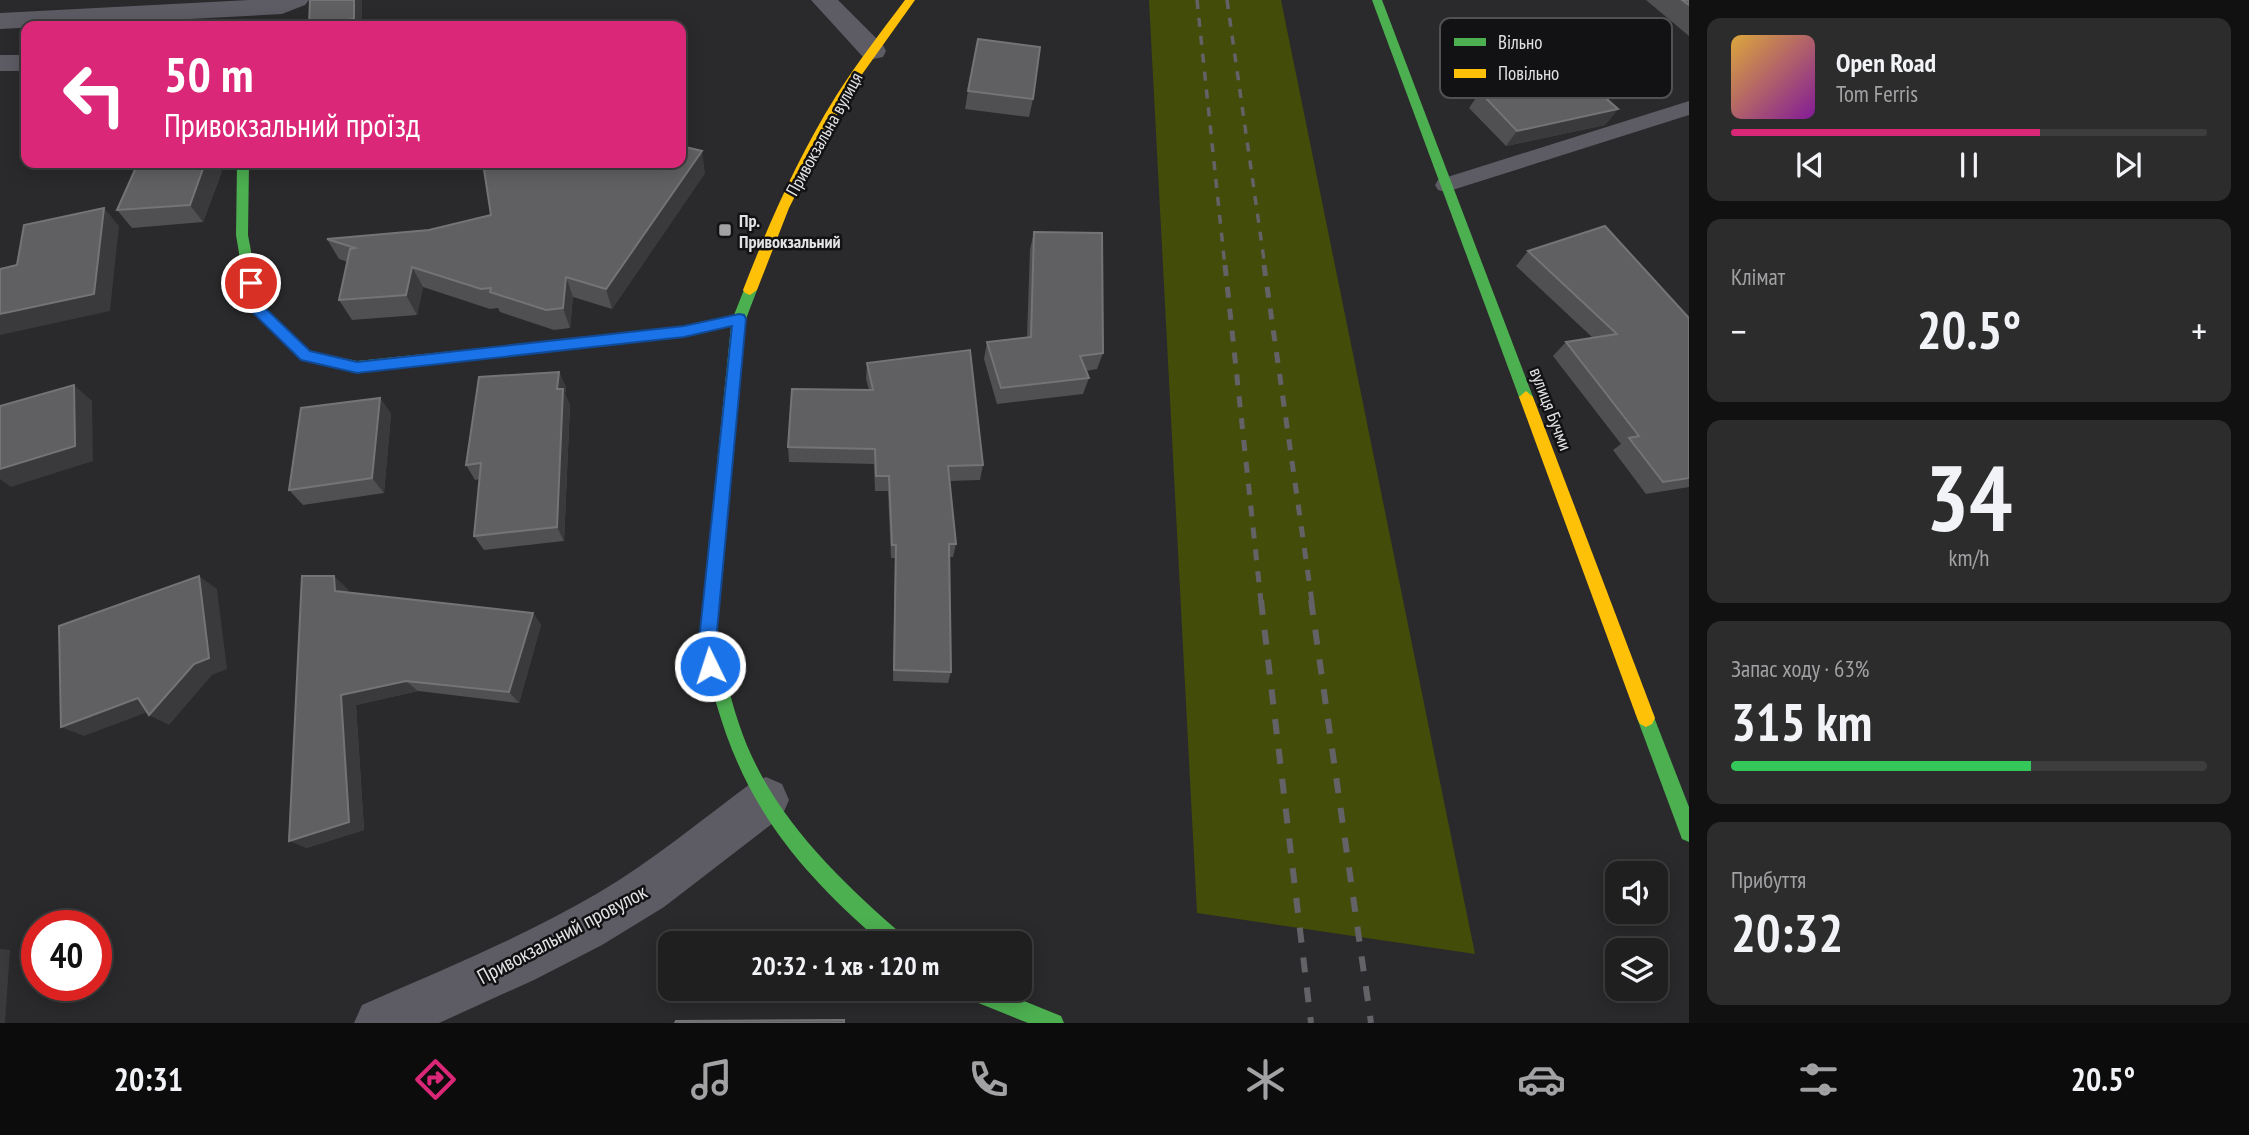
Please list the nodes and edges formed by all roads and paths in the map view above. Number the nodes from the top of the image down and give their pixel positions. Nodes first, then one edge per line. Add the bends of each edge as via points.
1 (296, 0) edge
2 (824, 0) edge
3 (910, 0) edge
4 (1377, 0) edge
5 (0, 21) edge
6 (873, 51) junction
7 (21, 63) edge
8 (0, 64) edge
9 (1689, 108) edge
10 (243, 168) edge
11 (1446, 185) junction
12 (739, 319) junction
13 (766, 800) junction
14 (1689, 832) edge
15 (881, 931) edge
16 (996, 1001) edge
17 (1042, 1021) edge
18 (380, 1023) edge

1 - 5 street via 282,6
2 - 6 street
3 - 6 street, Привокзальна вулиця
4 - 11 street, вулиця Бучми
6 - 12 street, Привокзальна вулиця via 824,128 771,232
7 - 8 street
9 - 11 lane
10 - 12 street via 242,235 256,307 306,356 357,367 684,332
11 - 14 street, вулиця Бучми
12 - 13 street, Привокзальна вулиця via 708,631 710,666 722,703 746,766
13 - 15 street, Привокзальна вулиця via 830,885
13 - 18 street, Привокзальний провулок via 646,891 507,965
16 - 17 street

